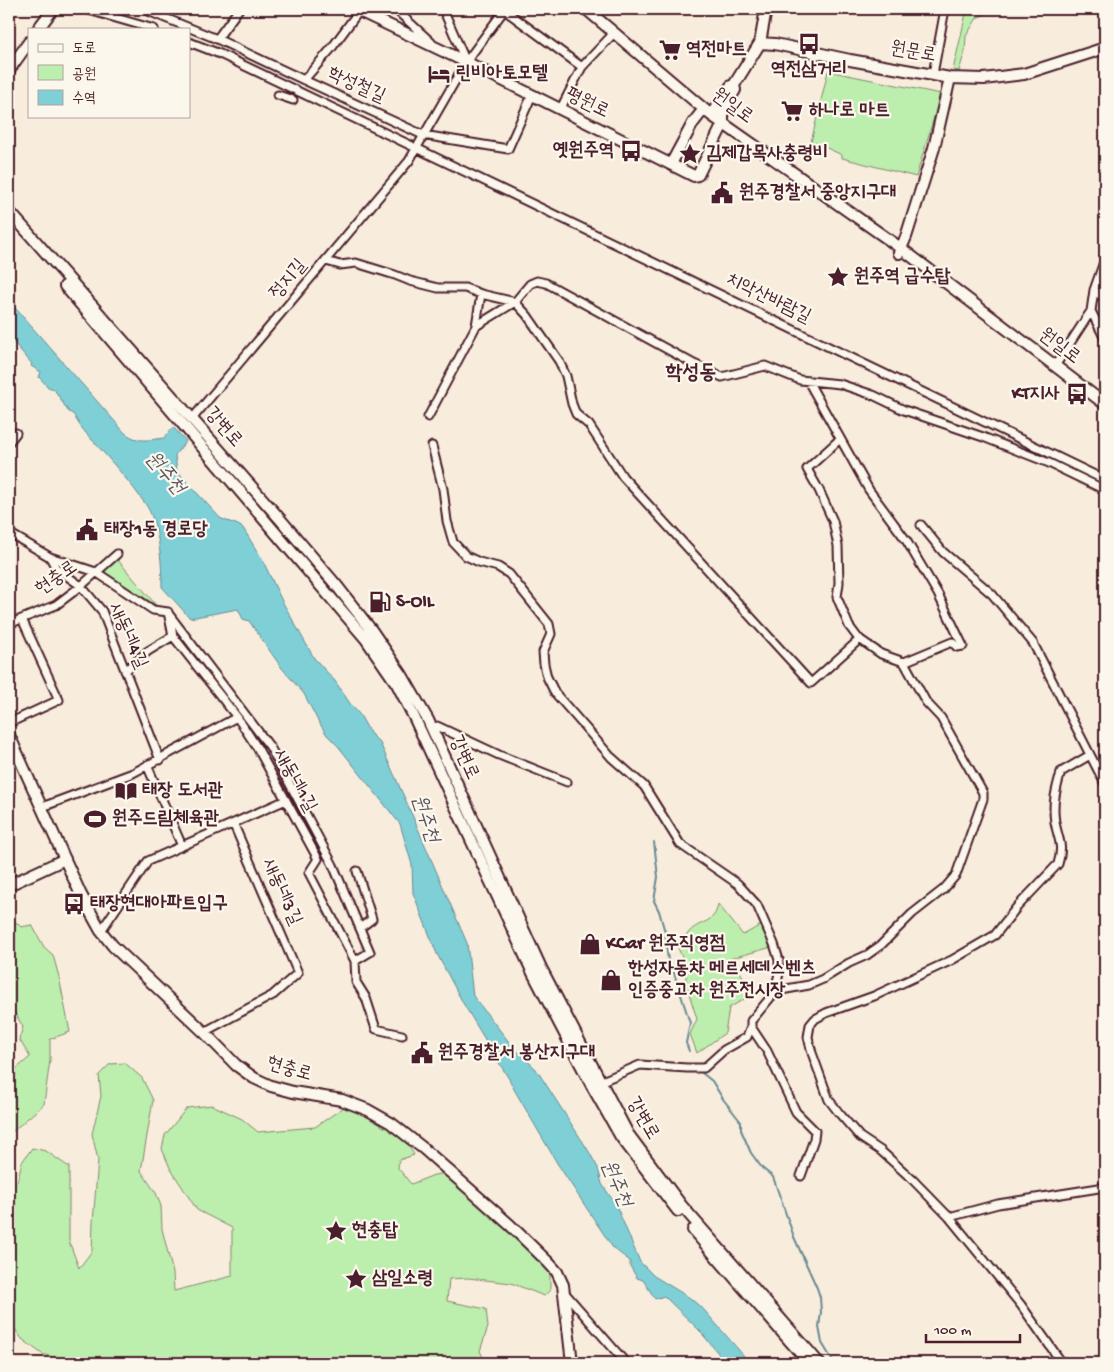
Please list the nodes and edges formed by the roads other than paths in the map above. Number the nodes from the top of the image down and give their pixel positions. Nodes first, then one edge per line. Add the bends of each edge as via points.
1 (53, 9) edge
2 (85, 9) edge
3 (142, 9) edge
4 (238, 9) edge
5 (395, 9) edge
6 (444, 9) edge
7 (504, 9) edge
8 (586, 9) edge
9 (766, 9) edge
10 (943, 9) edge
11 (357, 10) edge
12 (39, 28) edge
13 (151, 28) edge
14 (190, 28) edge
15 (190, 28) edge
16 (614, 33) junction
17 (217, 39) junction
18 (190, 42) edge
19 (28, 43) edge
20 (760, 43) junction
21 (1105, 48) edge
22 (438, 49) junction
23 (466, 62) junction
24 (582, 67) junction
25 (9, 68) edge
26 (933, 74) junction
27 (950, 78) junction
28 (304, 80) junction
29 (734, 84) junction
30 (278, 95) dead end
31 (532, 95) junction
32 (692, 98) junction
33 (293, 100) dead end
34 (560, 110) junction
35 (700, 114) junction
36 (711, 115) junction
37 (722, 125) junction
38 (423, 135) junction
39 (414, 147) junction
40 (671, 164) junction
41 (9, 211) edge
42 (9, 221) edge
43 (901, 251) junction
44 (1105, 259) edge
45 (326, 261) junction
46 (1094, 290) junction
47 (481, 294) junction
48 (1105, 299) edge
49 (515, 302) junction
50 (1090, 311) junction
51 (476, 326) junction
52 (1105, 339) edge
53 (1056, 366) junction
54 (808, 381) junction
55 (1105, 404) edge
56 (1105, 411) edge
57 (428, 417) dead end
58 (189, 423) junction
59 (16, 433) dead end
60 (840, 439) junction
61 (9, 442) edge
62 (432, 446) dead end
63 (1105, 480) edge
64 (1105, 490) edge
65 (921, 526) dead end
66 (9, 533) edge
67 (117, 554) dead end
68 (50, 557) junction
69 (96, 572) junction
70 (81, 586) junction
71 (168, 612) junction
72 (22, 619) junction
73 (9, 624) edge
74 (172, 636) junction
75 (860, 639) junction
76 (904, 662) junction
77 (125, 671) junction
78 (237, 717) junction
79 (9, 723) edge
80 (431, 728) junction
81 (9, 735) edge
82 (1090, 755) junction
83 (160, 760) junction
84 (147, 765) junction
85 (567, 782) dead end
86 (1105, 784) edge
87 (286, 800) junction
88 (42, 807) junction
89 (234, 825) junction
90 (182, 846) junction
91 (65, 859) junction
92 (357, 871) dead end
93 (9, 885) edge
94 (360, 928) junction
95 (101, 931) junction
96 (355, 961) junction
97 (771, 997) junction
98 (751, 1027) junction
99 (204, 1032) junction
100 (402, 1035) dead end
101 (602, 1081) junction
102 (592, 1086) junction
103 (801, 1176) dead end
104 (1105, 1187) edge
105 (949, 1217) junction
106 (565, 1293) junction
107 (572, 1363) edge
108 (626, 1363) edge
109 (809, 1363) edge
110 (819, 1363) edge
111 (1062, 1363) edge

1 - 12 street
2 - 13 street
3 - 15 street, 학성철길
4 - 17 street
5 - 22 street
6 - 23 street
7 - 23 street, 정지길
7 - 24 street
8 - 16 street, 원일로
9 - 20 street
10 - 26 street
11 - 22 street, 평원로
11 - 28 street via 331,49
14 - 17 street, 학성철길
16 - 24 street
16 - 32 street, 원일로
17 - 28 street, 학성철길
18 - 39 street, 치악산바람길
19 - 25 street
20 - 26 street, 원문로
20 - 29 street
21 - 27 street, 원문로 via 1024,74 984,79
22 - 23 street, 평원로
23 - 31 street, 평원로
23 - 38 street, 정지길
24 - 34 street
26 - 27 street, 원문로
27 - 43 street via 934,148
28 - 38 street, 학성철길
29 - 36 street
29 - 37 street via 735,90 723,109
30 - 33 street
31 - 34 street, 평원로
31 - 38 street, 학성철길 via 508,149
32 - 35 street via 690,106
32 - 36 street, 원일로
34 - 40 street, 평원로
35 - 36 street
35 - 37 street
35 - 40 street
36 - 37 street, 원일로
37 - 40 street, 평원로 via 697,176
37 - 43 street, 원일로
37 - 43 street, 원일로 via 737,139
38 - 39 street, 정지길
39 - 45 street, 정지길 via 409,161
39 - 63 street, 치악산바람길
41 - 58 street, 강변로
42 - 58 street, 강변로
43 - 53 street, 원일로
43 - 56 street, 원일로 via 1051,372
44 - 46 street
45 - 47 street via 340,266 356,263 438,288 466,288
45 - 58 street, 정지길
46 - 48 street
46 - 50 street
47 - 49 street
47 - 51 street
49 - 51 street
49 - 54 street via 530,284 537,281 546,283 722,377 765,366
49 - 75 street via 559,361 576,414 589,425 623,477 811,683
50 - 52 street
50 - 53 street
51 - 57 street
53 - 55 street, 원일로
54 - 60 street
54 - 64 street via 840,384 872,394 904,410 1049,463
58 - 80 street, 강변로 via 337,586 402,675
58 - 102 street, 강변로 via 366,639 397,684 533,973
59 - 61 street
60 - 75 street via 807,469 833,521 838,546 837,597 848,626
60 - 76 street via 869,490 906,540 938,594 963,646 957,647 952,642
62 - 97 street via 453,542 466,556 509,574 549,624 551,634 543,652 544,664 555,693 610,757 644,786 680,844 738,884 757,905 780,960 775,992
65 - 82 street via 944,552 992,594 1033,643
66 - 68 street, 새동네4길
67 - 69 street, 현충로
68 - 69 street
68 - 70 street, 새동네4길 via 56,568
69 - 70 street, 현충로
69 - 71 street via 153,610
70 - 72 street, 현충로 via 56,605
70 - 77 street, 새동네4길 via 102,611
71 - 74 street, 새동네1길
71 - 94 street via 270,746 334,865
72 - 73 street, 현충로
72 - 79 street via 59,700
74 - 77 street
74 - 78 street, 새동네1길
75 - 76 street via 881,654
76 - 97 street via 926,702 942,718 983,793 956,875 867,955 823,979 781,990
77 - 83 street, 새동네4길
78 - 83 street
78 - 87 street, 새동네1길
80 - 85 street via 437,726 499,756
80 - 101 street, 강변로 via 541,968
81 - 88 street, 현충로
82 - 86 street
82 - 105 street via 1061,772 1054,794 1055,823 1061,842 1058,864 995,935 952,960 874,996 826,1013 810,1026 808,1037 812,1053 829,1100 860,1137 881,1151
83 - 84 street
84 - 88 street
84 - 90 street
87 - 89 street
87 - 96 street, 새동네1길 via 318,859 309,873
88 - 91 street, 현충로
89 - 90 street
89 - 99 street, 새동네3길 via 298,973 273,995
90 - 95 street via 148,861
91 - 93 street
91 - 95 street, 현충로
92 - 94 street via 372,919
94 - 96 street via 370,952
95 - 99 street, 현충로 via 112,946
96 - 100 street, 새동네1길 via 356,982 366,998 376,1029
97 - 98 street via 751,1021
98 - 101 street via 746,1037 724,1050 704,1068 640,1065
98 - 103 street via 767,1051 796,1112 815,1131
99 - 106 street, 현충로 via 236,1065 254,1078 279,1088 342,1100 391,1123 534,1248 557,1272
101 - 102 street
101 - 110 street, 강변로 via 628,1134 676,1198
102 - 109 street, 강변로 via 621,1137 670,1202
104 - 105 street via 998,1204
105 - 111 street via 1021,1305
106 - 107 street, 현충로
106 - 108 street

